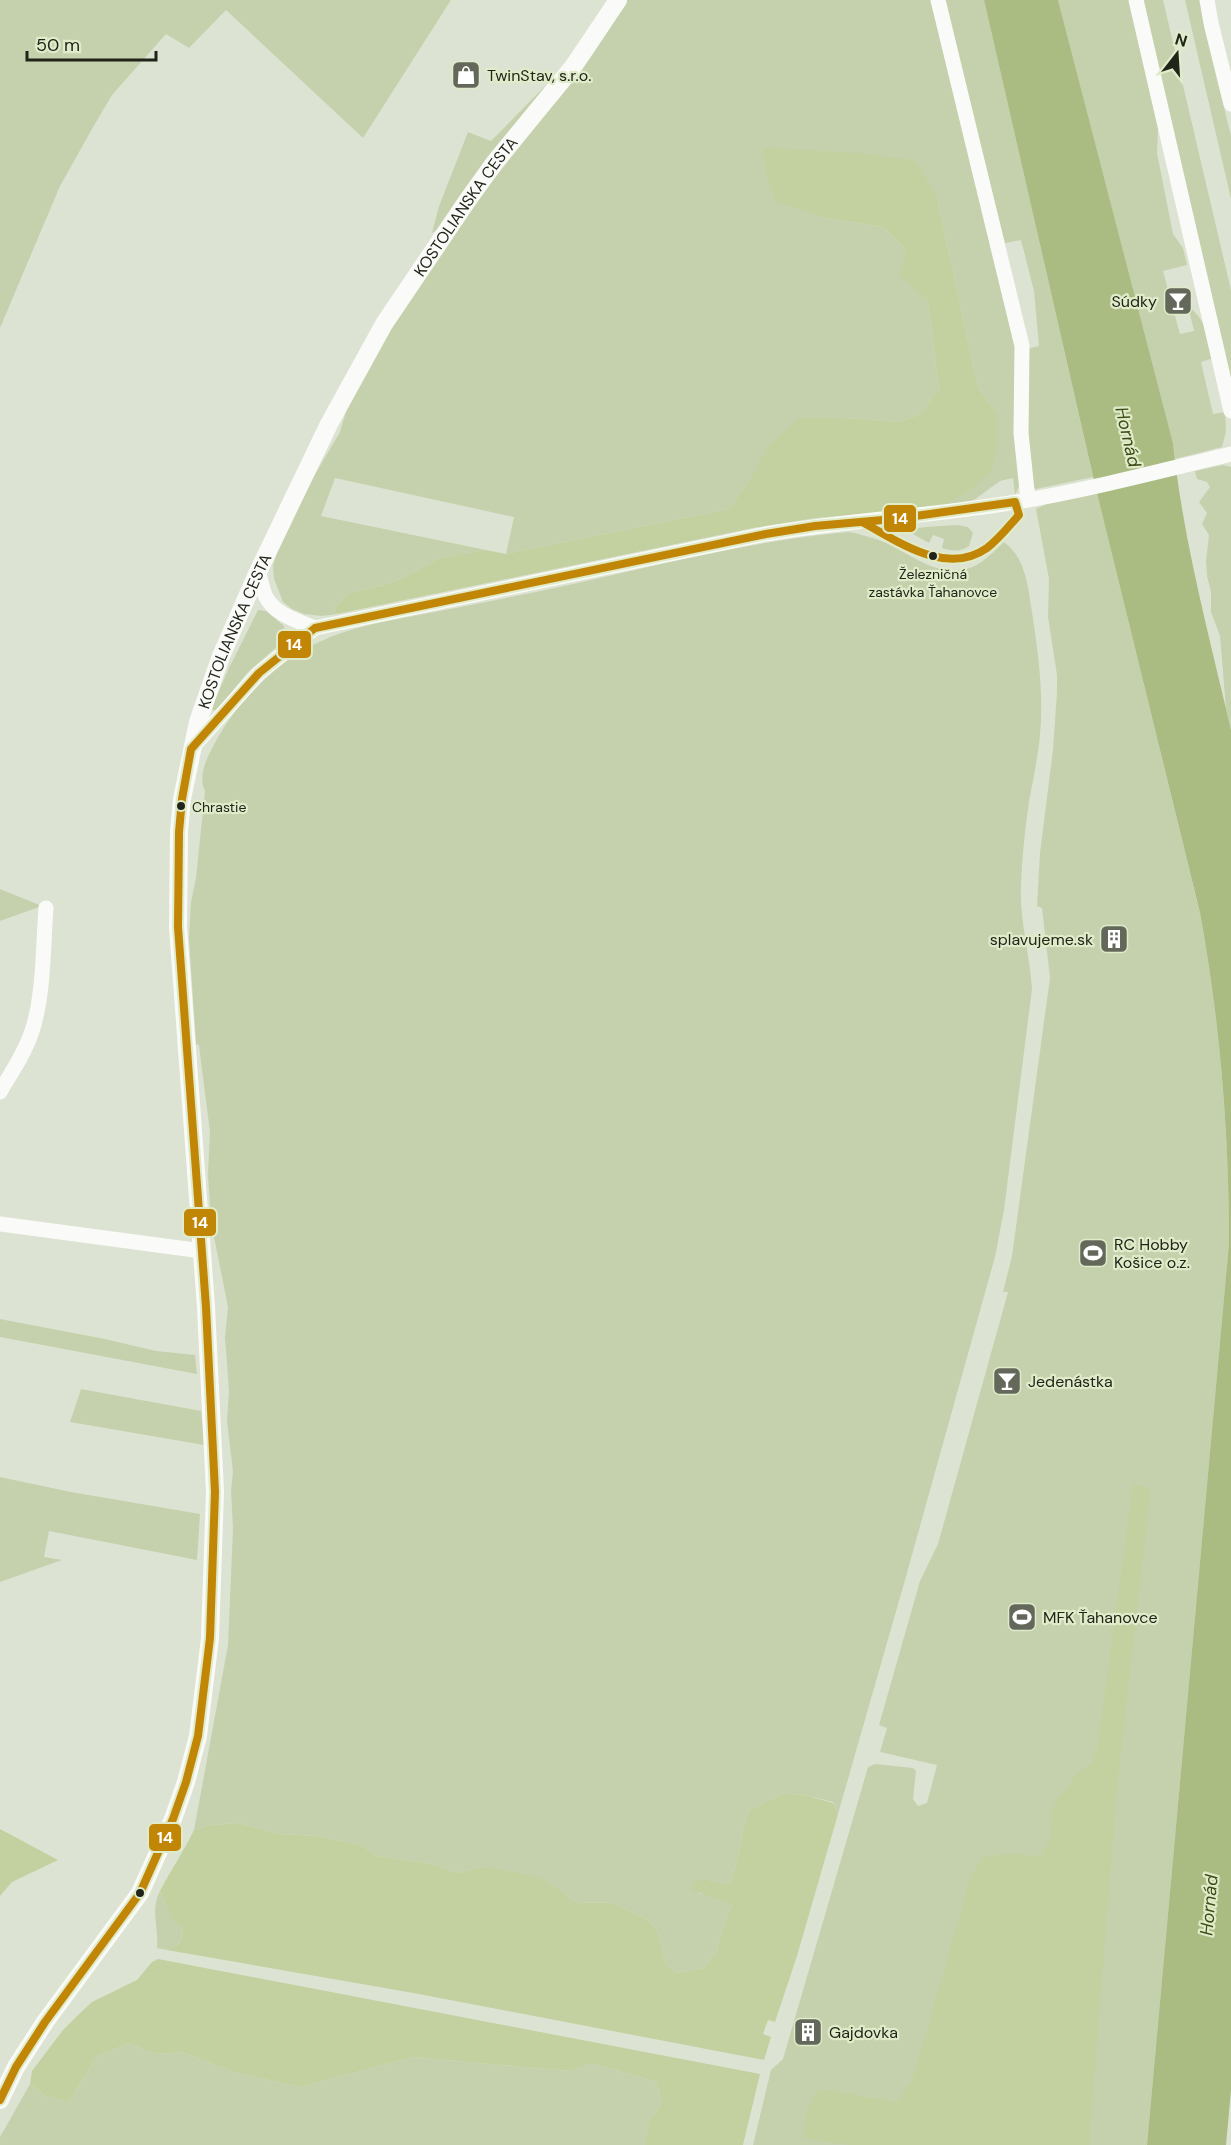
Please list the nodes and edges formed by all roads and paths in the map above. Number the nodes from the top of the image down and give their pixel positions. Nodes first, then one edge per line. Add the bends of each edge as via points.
1 (618, 0) edge
2 (938, 0) edge
3 (1136, 0) edge
4 (1208, 0) edge
5 (1231, 104) edge
6 (1231, 411) edge
7 (1223, 456) edge
8 (1028, 500) junction
9 (258, 572) junction
10 (315, 628) junction
11 (191, 749) junction
12 (46, 908) dead end
13 (0, 1092) edge
14 (0, 1224) edge
15 (202, 1251) junction
16 (0, 2100) edge

1 - 9 street, KOSTOLIANSKA CESTA via 573,67 495,162 384,324 329,424
2 - 8 street via 1022,346 1021,433
3 - 6 street
4 - 5 street
7 - 8 street
8 - 10 street via 766,534
9 - 10 street via 265,597 273,607
9 - 11 street, KOSTOLIANSKA CESTA via 222,656
10 - 11 street via 259,674
11 - 15 street, KOSTOLIANSKA CESTA via 178,832 178,927
12 - 13 street via 34,1023 27,1045
14 - 15 street
15 - 16 street, KOSTOLIANSKA CESTA via 215,1492 210,1638 198,1736 173,1819 140,1893 45,2022

